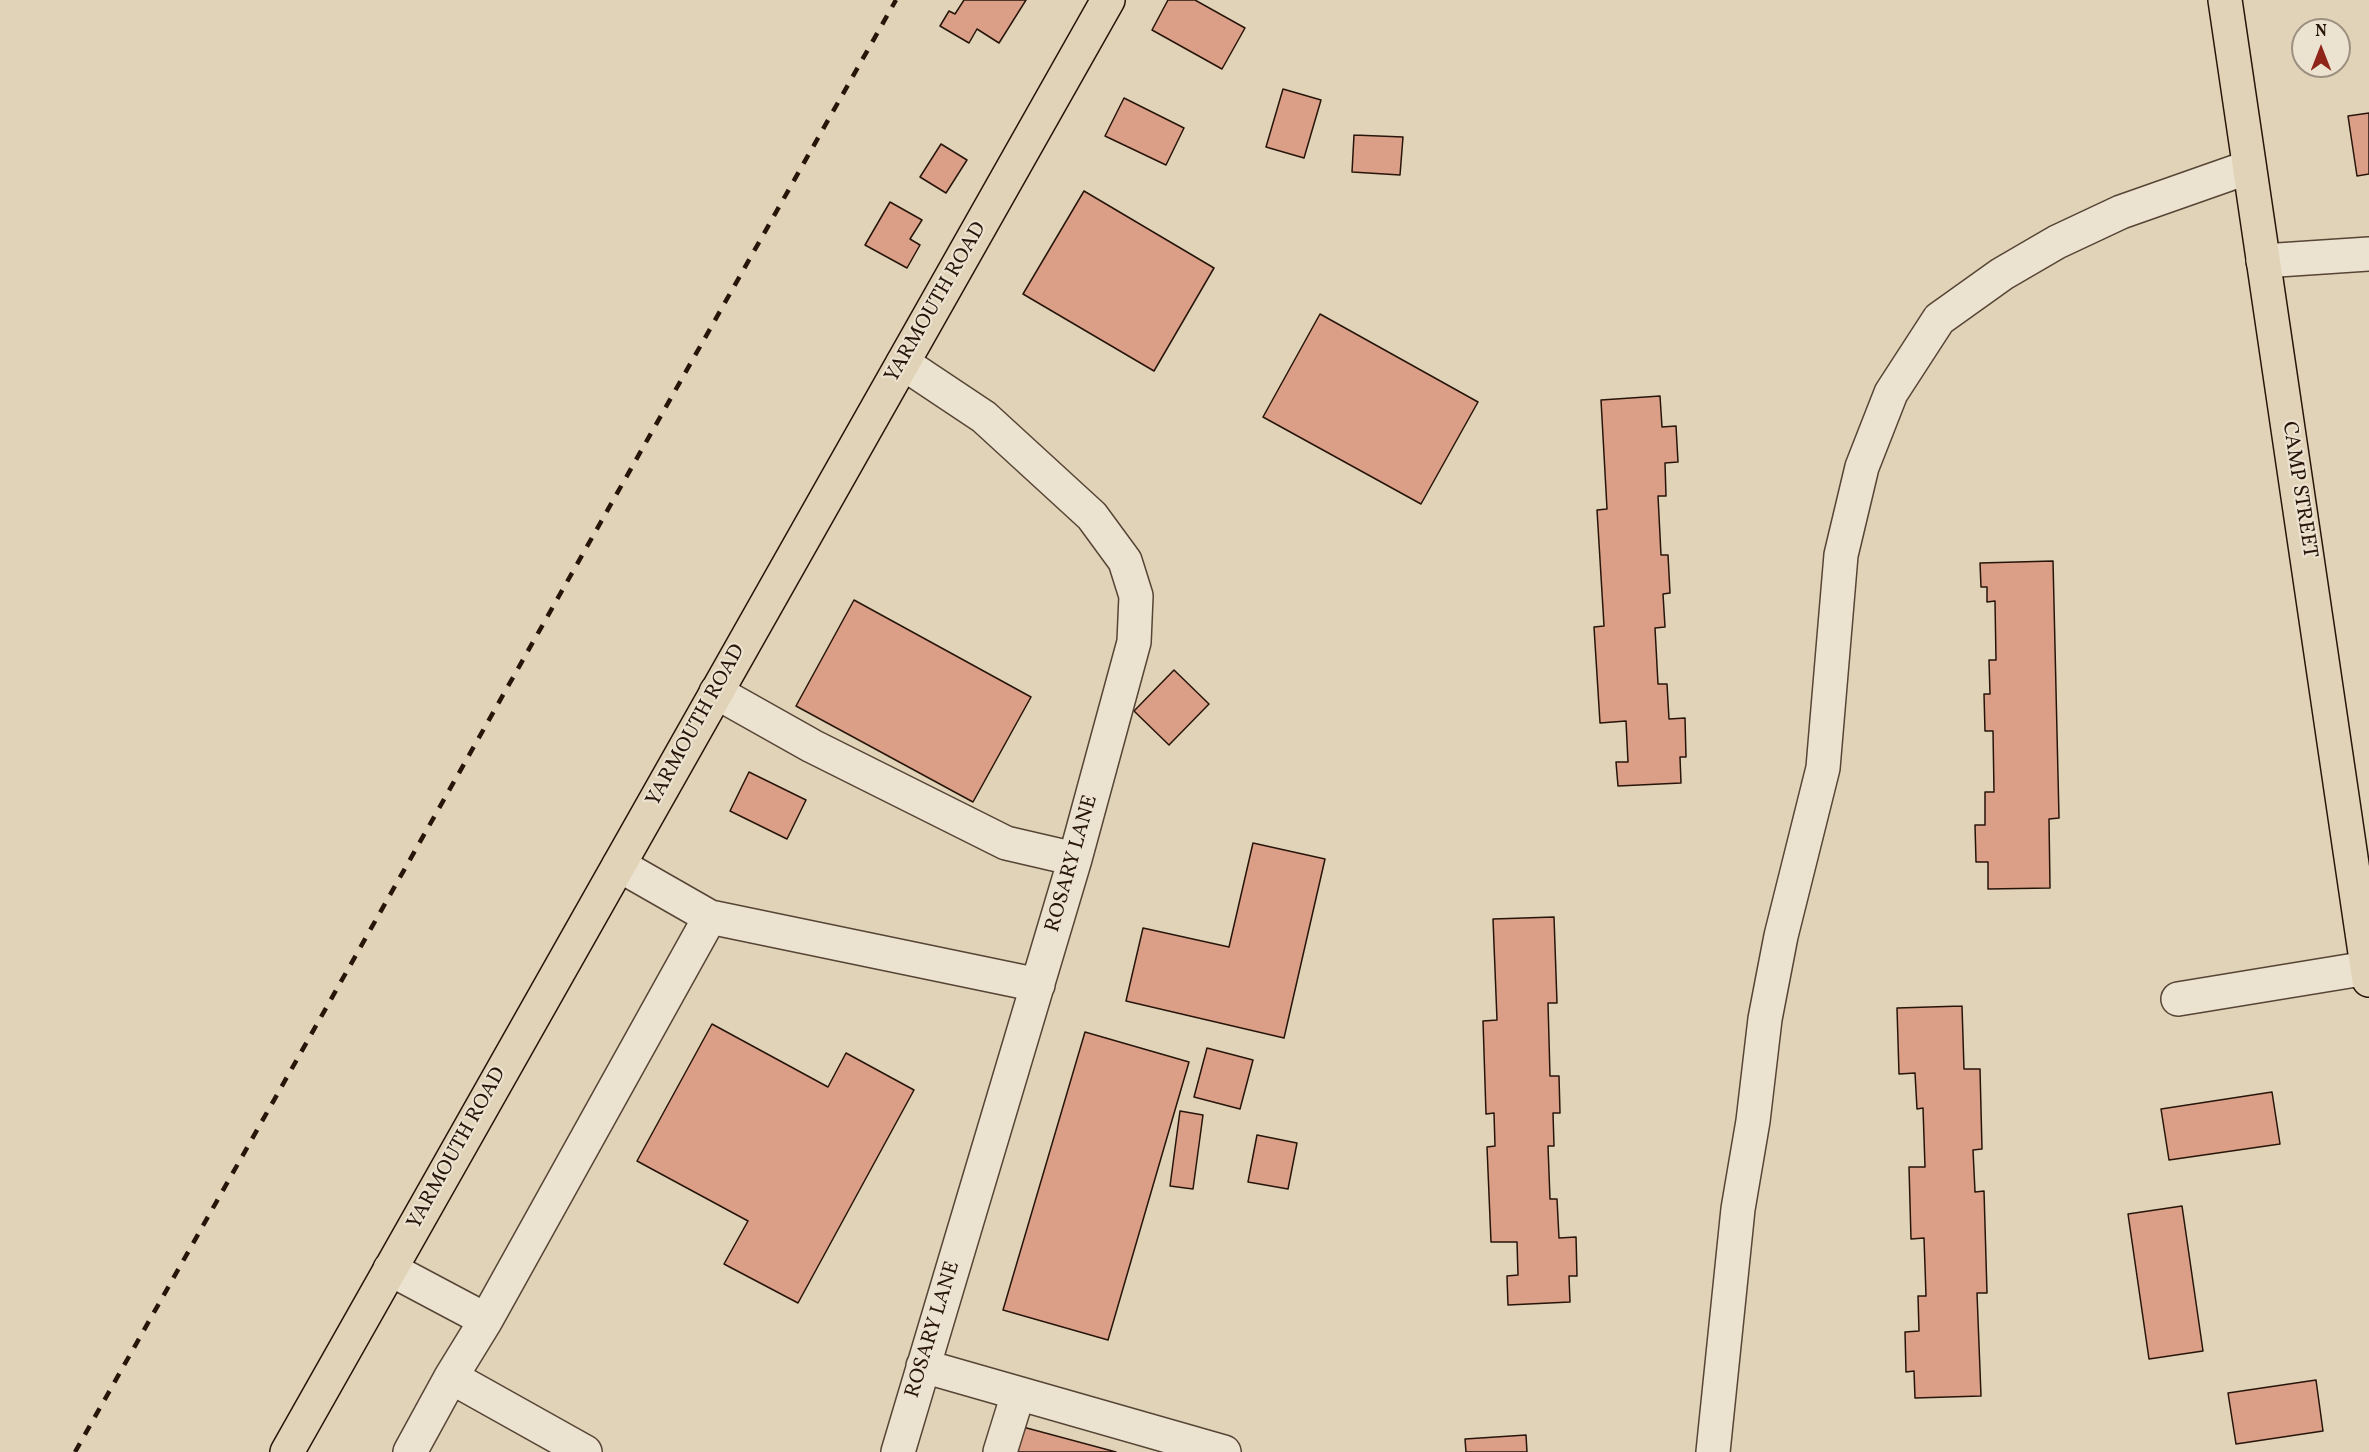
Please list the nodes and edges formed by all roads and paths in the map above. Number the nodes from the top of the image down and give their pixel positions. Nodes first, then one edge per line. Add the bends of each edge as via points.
1 (1108, 0) edge
2 (2225, 0) edge
3 (2249, 167) junction
4 (2369, 254) edge
5 (2263, 261) junction
6 (903, 363) junction
7 (716, 692) junction
8 (1075, 859) junction
9 (619, 865) junction
10 (710, 917) junction
11 (2368, 974) edge
12 (1038, 985) junction
13 (2178, 999) dead end
14 (390, 1269) junction
15 (486, 1320) junction
16 (923, 1366) junction
17 (451, 1377) junction
18 (1018, 1394) junction
19 (287, 1452) edge
20 (410, 1452) edge
21 (585, 1452) edge
22 (898, 1452) edge
23 (1000, 1452) edge
24 (1224, 1452) edge
25 (1713, 1452) edge

1 - 6 main road, YARMOUTH ROAD
2 - 3 main road, CAMP STREET
3 - 5 main road, CAMP STREET
3 - 25 street via 2121,212 2002,274 1939,319 1892,393 1862,467 1841,555 1823,768 1781,936 1765,1019 1738,1209
4 - 5 street
5 - 11 main road, CAMP STREET
6 - 7 main road, YARMOUTH ROAD
6 - 8 street, ROSARY LANE via 984,417 1092,516 1125,561 1136,596 1134,642
7 - 8 street via 812,746 1006,843
7 - 9 main road, YARMOUTH ROAD
8 - 12 street, ROSARY LANE
9 - 10 street
9 - 14 main road, YARMOUTH ROAD
10 - 12 street
10 - 15 street
11 - 13 street
12 - 16 street, ROSARY LANE
14 - 15 street
14 - 19 main road, YARMOUTH ROAD
15 - 17 street
16 - 18 street
16 - 22 street, ROSARY LANE
17 - 20 street
17 - 21 street
18 - 23 street
18 - 24 street

